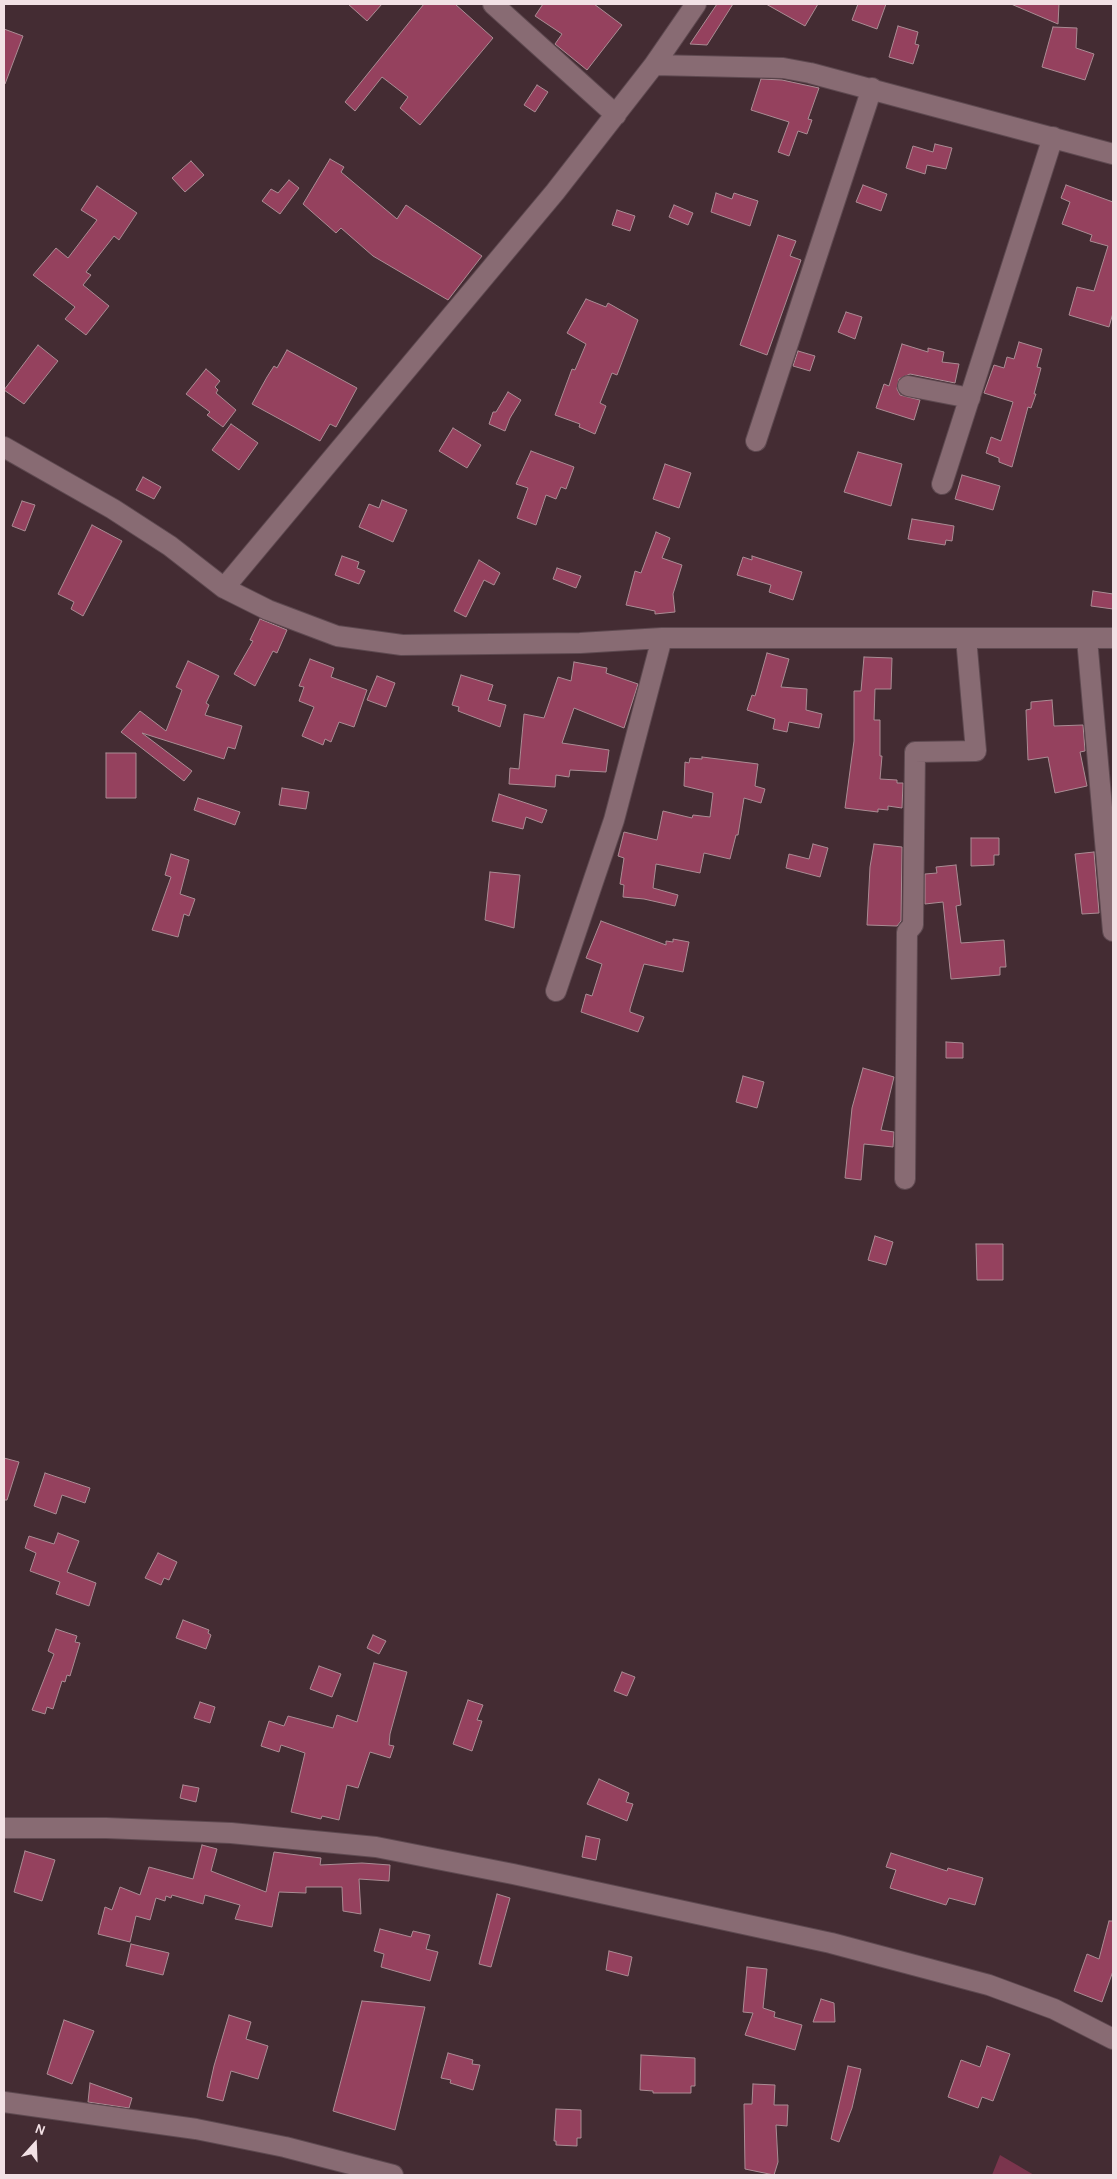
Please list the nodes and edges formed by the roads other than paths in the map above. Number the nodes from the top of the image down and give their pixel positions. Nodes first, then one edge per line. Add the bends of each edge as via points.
1 (493, 4) edge
2 (696, 4) edge
3 (654, 65) junction
4 (872, 88) junction
5 (616, 115) junction
6 (1053, 138) junction
7 (1113, 154) edge
8 (908, 386) dead end
9 (970, 398) junction
10 (756, 441) dead end
11 (4, 447) edge
12 (942, 484) dead end
13 (224, 588) junction
14 (662, 638) junction
15 (966, 638) junction
16 (1113, 638) edge
17 (1087, 639) junction
18 (1113, 931) edge
19 (556, 991) dead end
20 (905, 1179) dead end
21 (4, 1828) edge
22 (1113, 2039) edge
23 (4, 2102) edge
24 (356, 2171) edge
25 (393, 2175) edge

1 - 5 street
2 - 3 street
3 - 4 street via 783,68
3 - 5 street
4 - 6 street
4 - 10 street
5 - 13 street
6 - 7 street
6 - 9 street
8 - 9 street
9 - 12 street
11 - 13 street via 170,546
13 - 14 street via 268,610 337,636 402,645 580,643
14 - 15 street
14 - 19 street via 614,820
15 - 17 street
15 - 20 street via 976,751 915,752 913,925 907,932
16 - 17 street
17 - 18 street
21 - 22 street via 231,1833 376,1847 831,1943 989,1985 1054,2009
23 - 24 street via 196,2129 285,2147
24 - 25 street

